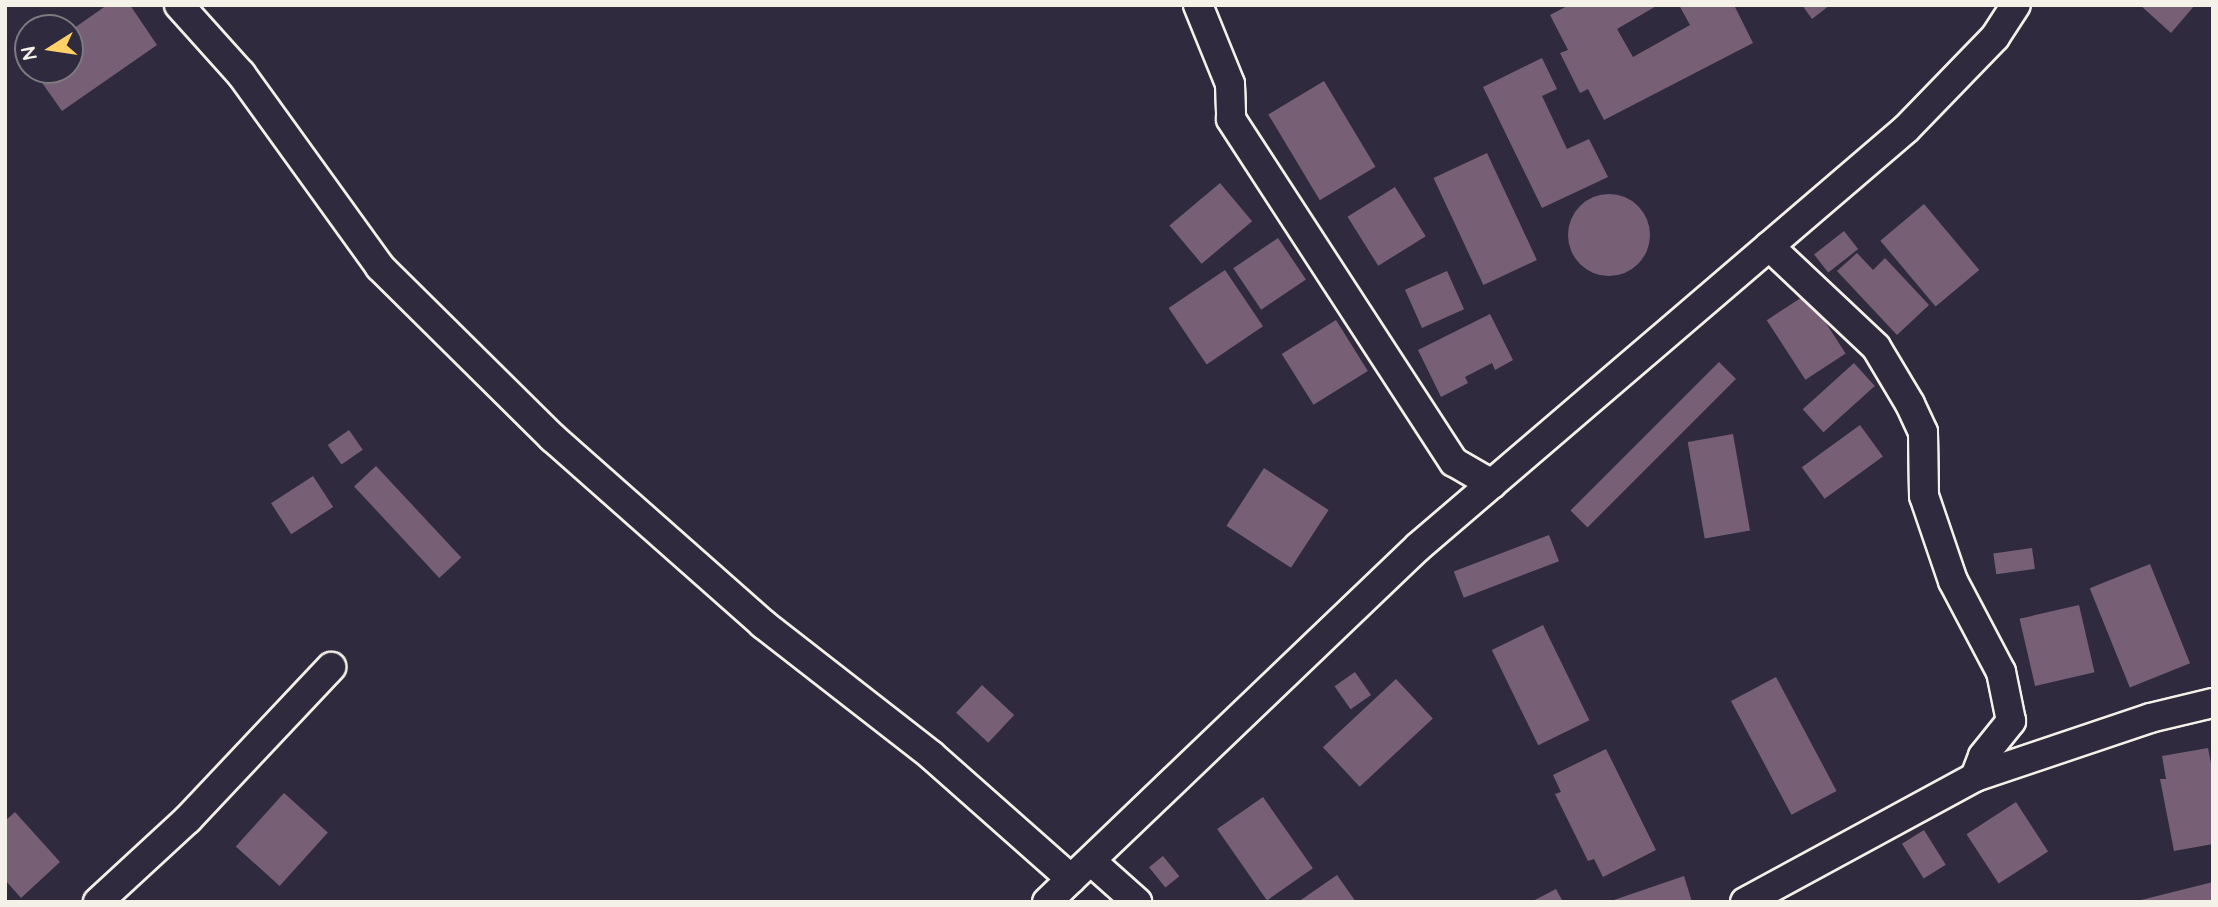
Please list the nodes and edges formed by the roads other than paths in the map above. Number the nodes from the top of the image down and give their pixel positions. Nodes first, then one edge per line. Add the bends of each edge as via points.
1 (179, 5) edge
2 (1198, 5) edge
3 (2017, 5) edge
4 (1769, 246) junction
5 (1492, 484) junction
6 (331, 667) dead end
7 (2213, 703) edge
8 (1975, 777) junction
9 (1081, 870) junction
10 (98, 902) edge
11 (1047, 902) edge
12 (1137, 902) edge
13 (1745, 902) edge

1 - 9 street via 241,74 380,267 553,438 763,624
2 - 5 street via 1230,84 1231,119 1454,462
3 - 4 street via 1995,37 1906,129
4 - 5 street
4 - 8 street via 1876,347 1923,432 1924,496 1953,581 2001,672 2008,696 2011,721 1983,756
5 - 9 street via 1418,547
6 - 10 street via 188,819
7 - 8 street via 2150,718
8 - 13 street
9 - 11 street
9 - 12 street

